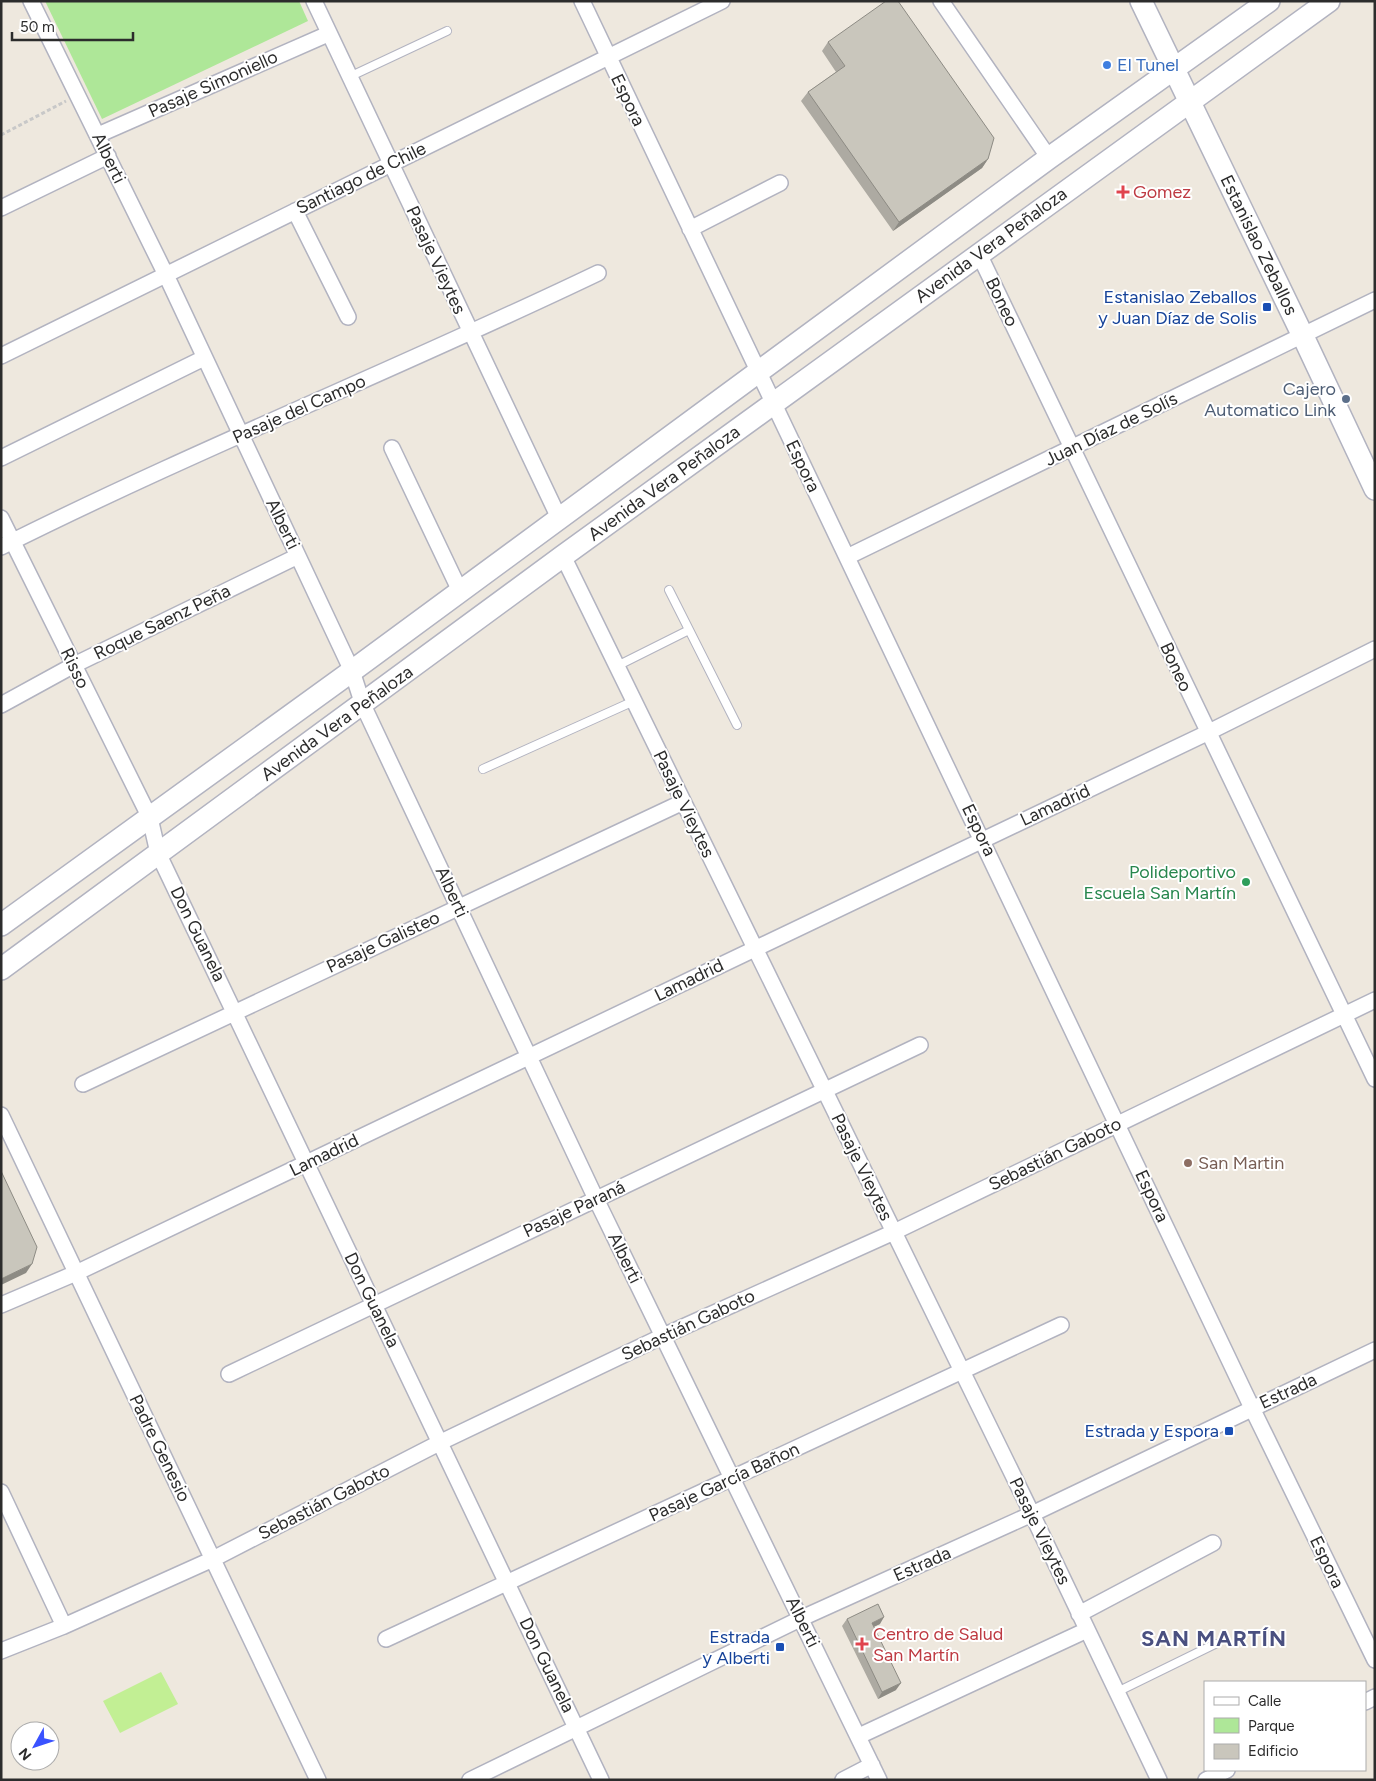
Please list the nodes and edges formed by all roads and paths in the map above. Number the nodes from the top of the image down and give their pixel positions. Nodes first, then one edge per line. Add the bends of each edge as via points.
1 (31, 1) edge
2 (314, 1) edge
3 (582, 1) edge
4 (722, 1) edge
5 (941, 1) edge
6 (1141, 1) edge
7 (1269, 1) edge
8 (1329, 1) edge
9 (447, 31) dead end
10 (328, 34) junction
11 (607, 57) junction
12 (1173, 69) junction
13 (349, 77) junction
14 (78, 95) junction
15 (1190, 103) junction
16 (1, 135) edge
17 (98, 135) junction
18 (108, 156) junction
19 (1049, 158) junction
20 (390, 164) junction
21 (780, 183) dead end
22 (1, 208) edge
23 (295, 211) junction
24 (690, 229) junction
25 (979, 254) junction
26 (598, 273) dead end
27 (166, 275) junction
28 (1375, 300) edge
29 (348, 317) dead end
30 (471, 334) junction
31 (1302, 334) junction
32 (1, 356) edge
33 (204, 358) junction
34 (758, 373) junction
35 (774, 404) junction
36 (240, 436) junction
37 (392, 448) dead end
38 (1073, 449) junction
39 (1, 458) edge
40 (1375, 489) edge
41 (1, 518) edge
42 (559, 518) junction
43 (7, 544) edge
44 (298, 556) junction
45 (563, 556) junction
46 (847, 557) junction
47 (669, 590) dead end
48 (460, 591) junction
49 (689, 630) junction
50 (1375, 649) edge
51 (74, 665) junction
52 (617, 666) junction
53 (352, 671) junction
54 (634, 701) junction
55 (1, 705) edge
56 (364, 705) junction
57 (737, 725) dead end
58 (1207, 733) junction
59 (483, 769) dead end
60 (683, 802) junction
61 (150, 818) junction
62 (983, 839) junction
63 (158, 853) junction
64 (458, 907) junction
65 (1, 925) edge
66 (755, 949) junction
67 (1, 969) edge
68 (1375, 1000) edge
69 (235, 1012) junction
70 (1343, 1015) junction
71 (920, 1044) dead end
72 (529, 1057) junction
73 (1375, 1079) edge
74 (83, 1084) dead end
75 (824, 1090) junction
76 (1, 1115) edge
77 (1118, 1123) junction
78 (307, 1163) junction
79 (596, 1199) junction
80 (894, 1232) junction
81 (76, 1273) junction
82 (1, 1305) edge
83 (374, 1305) junction
84 (1061, 1325) dead end
85 (663, 1336) junction
86 (1375, 1350) edge
87 (963, 1372) junction
88 (229, 1374) dead end
89 (1252, 1408) junction
90 (441, 1442) junction
91 (732, 1477) junction
92 (1, 1492) edge
93 (1032, 1514) junction
94 (1213, 1543) dead end
95 (213, 1559) junction
96 (508, 1584) junction
97 (1080, 1614) junction
98 (802, 1618) junction
99 (64, 1626) junction
100 (1087, 1630) junction
101 (386, 1639) dead end
102 (1215, 1644) dead end
103 (1, 1651) edge
104 (1375, 1660) edge
105 (1117, 1692) junction
106 (577, 1728) junction
107 (858, 1736) junction
108 (872, 1765) junction
109 (1224, 1771) edge
110 (318, 1780) edge
111 (470, 1780) edge
112 (601, 1780) edge
113 (843, 1780) edge
114 (879, 1780) edge
115 (1159, 1780) edge
116 (1206, 1780) edge

1 - 14 street, Alberti
2 - 10 street, Pasaje Vieytes
3 - 11 street, Espora
4 - 11 street, Santiago de Chile
5 - 19 street
6 - 12 main road, Estanislao Zeballos
7 - 12 main road, Avenida Vera Peñaloza
8 - 15 main road, Avenida Vera Peñaloza
9 - 13 lane
10 - 13 street, Pasaje Vieytes
10 - 17 street, Pasaje Simoniello
11 - 20 street, Santiago de Chile
11 - 24 street, Espora
12 - 15 main road, Estanislao Zeballos
12 - 19 main road, Avenida Vera Peñaloza
13 - 20 street, Pasaje Vieytes
14 - 16 path
14 - 17 street, Alberti
15 - 25 main road, Avenida Vera Peñaloza
15 - 31 main road, Estanislao Zeballos
17 - 18 street, Alberti
18 - 22 street
18 - 27 street, Alberti
19 - 34 main road, Avenida Vera Peñaloza
20 - 23 street, Santiago de Chile
20 - 30 street, Pasaje Vieytes
21 - 24 street
23 - 27 street, Santiago de Chile
23 - 29 street
24 - 34 street, Espora
25 - 35 main road, Avenida Vera Peñaloza
25 - 38 street, Boneo
26 - 30 street, Pasaje del Campo
27 - 32 street, Santiago de Chile
27 - 33 street, Alberti
28 - 31 street, Juan Díaz de Solís
30 - 36 street, Pasaje del Campo
30 - 42 street, Pasaje Vieytes
31 - 38 street, Juan Díaz de Solís
31 - 40 main road, Estanislao Zeballos
33 - 36 street, Alberti
33 - 39 street
34 - 35 street, Espora
34 - 42 main road, Avenida Vera Peñaloza
35 - 45 main road, Avenida Vera Peñaloza
35 - 46 street, Espora
36 - 43 street, Pasaje del Campo
36 - 44 street, Alberti
37 - 48 street
38 - 46 street, Juan Díaz de Solís
38 - 58 street, Boneo
41 - 43 street, Risso
42 - 48 main road, Avenida Vera Peñaloza
43 - 51 street, Risso
44 - 51 street, Roque Saenz Peña
44 - 53 street, Alberti
45 - 52 street, Pasaje Vieytes
45 - 56 main road, Avenida Vera Peñaloza
46 - 62 street, Espora
47 - 49 lane
48 - 53 main road, Avenida Vera Peñaloza
49 - 52 lane
49 - 57 lane
50 - 58 street, Lamadrid
51 - 55 street, Roque Saenz Peña
51 - 61 street, Risso
52 - 54 street, Pasaje Vieytes
53 - 56 street, Alberti
53 - 61 main road, Avenida Vera Peñaloza
54 - 59 lane
54 - 60 street, Pasaje Vieytes
56 - 63 main road, Avenida Vera Peñaloza
56 - 64 street, Alberti
58 - 62 street, Lamadrid
58 - 70 street, Boneo
60 - 64 street, Pasaje Galisteo
60 - 66 street, Pasaje Vieytes
61 - 63 street, Don Guanela
61 - 65 main road, Avenida Vera Peñaloza
62 - 66 street, Lamadrid
62 - 77 street, Espora
63 - 67 main road, Avenida Vera Peñaloza
63 - 69 street, Don Guanela
64 - 69 street, Pasaje Galisteo
64 - 72 street, Alberti
66 - 72 street, Lamadrid
66 - 75 street, Pasaje Vieytes
68 - 70 street, Sebastián Gaboto
69 - 74 street, Pasaje Galisteo
69 - 78 street, Don Guanela
70 - 73 street, Boneo
70 - 77 street, Sebastián Gaboto
71 - 75 street, Pasaje Paraná
72 - 78 street, Lamadrid
72 - 79 street, Alberti
75 - 79 street, Pasaje Paraná
75 - 80 street, Pasaje Vieytes
76 - 81 street, Padre Genesio
77 - 80 street, Sebastián Gaboto
77 - 89 street, Espora
78 - 81 street, Lamadrid
78 - 83 street, Don Guanela
79 - 83 street, Pasaje Paraná
79 - 85 street, Alberti
80 - 85 street, Sebastián Gaboto
80 - 87 street, Pasaje Vieytes
81 - 82 street, Lamadrid
81 - 95 street, Padre Genesio
83 - 88 street, Pasaje Paraná
83 - 90 street, Don Guanela
84 - 87 street, Pasaje García Bañon
85 - 90 street, Sebastián Gaboto
85 - 91 street, Alberti
86 - 89 street, Estrada
87 - 91 street, Pasaje García Bañon
87 - 93 street, Pasaje Vieytes
89 - 93 street, Estrada
89 - 104 street, Espora
90 - 95 street, Sebastián Gaboto
90 - 96 street, Don Guanela
91 - 96 street, Pasaje García Bañon
91 - 98 street, Alberti
92 - 99 street
93 - 97 street, Pasaje Vieytes
93 - 98 street, Estrada
94 - 97 street
95 - 99 street, Sebastián Gaboto
95 - 110 street, Padre Genesio
96 - 101 street, Pasaje García Bañon
96 - 106 street, Don Guanela
97 - 100 street, Pasaje Vieytes
98 - 106 street, Estrada
98 - 107 street, Alberti
99 - 103 street, Sebastián Gaboto
100 - 105 street, Pasaje Vieytes
100 - 107 street
102 - 105 lane
105 - 115 street, Pasaje Vieytes
106 - 111 street, Estrada
106 - 112 street, Don Guanela
107 - 108 street, Alberti
108 - 113 street
108 - 114 street, Alberti
109 - 116 street

